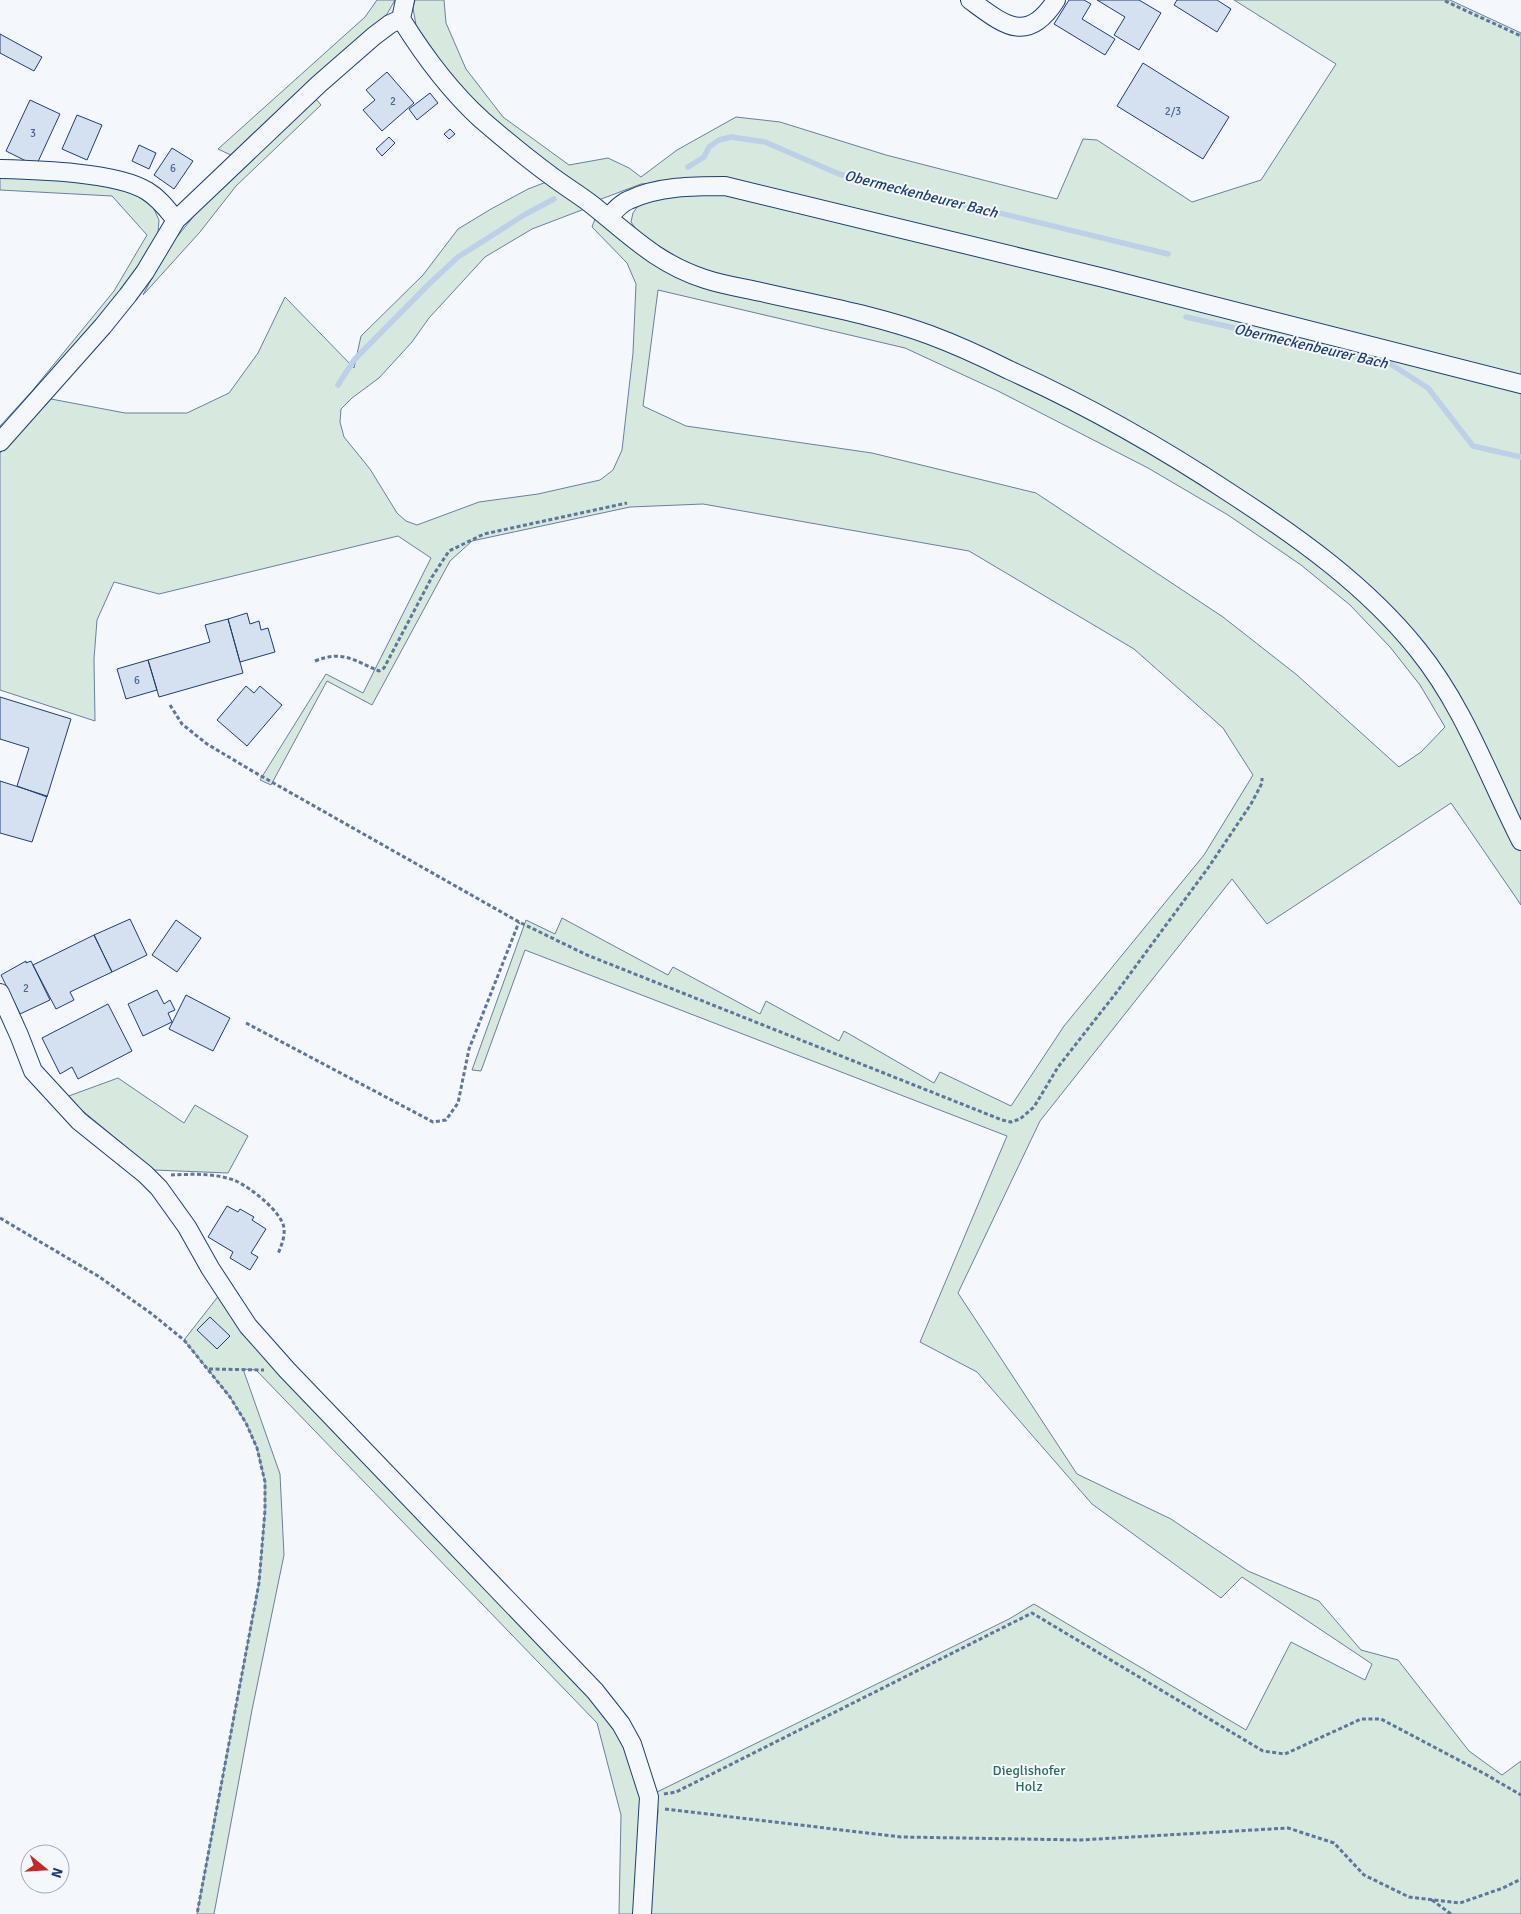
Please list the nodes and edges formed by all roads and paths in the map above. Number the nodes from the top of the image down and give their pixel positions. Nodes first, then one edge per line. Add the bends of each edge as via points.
1 (405, 0) edge
2 (970, 0) edge
3 (1056, 0) edge
4 (1445, 1) edge
5 (401, 19) junction
6 (1521, 36) edge
7 (0, 169) edge
8 (608, 218) junction
9 (176, 220) junction
10 (1521, 384) edge
11 (0, 442) edge
12 (627, 503) dead end
13 (315, 662) dead end
14 (170, 705) dead end
15 (1262, 778) dead end
16 (1521, 841) edge
17 (519, 922) junction
18 (0, 993) edge
19 (246, 1023) dead end
20 (159, 1188) junction
21 (0, 1218) edge
22 (278, 1254) dead end
23 (209, 1369) junction
24 (287, 1370) junction
25 (1521, 1795) edge
26 (649, 1802) junction
27 (1521, 1879) edge
28 (1431, 1900) junction
29 (197, 1914) edge
30 (642, 1914) edge
31 (1451, 1914) edge

1 - 5 street
2 - 3 street via 1012,27 1030,26 1041,19
4 - 6 path
5 - 8 street via 431,63 472,110 552,177
5 - 9 street via 374,36 319,84
7 - 9 street via 122,180 148,191
8 - 10 street via 627,200 644,194 687,186 725,186
8 - 16 street via 646,250 707,280 895,323 974,353 1107,418 1174,456 1272,520 1373,601 1417,649 1446,689 1464,722
9 - 11 street via 128,295
12 - 13 path via 484,534 449,552 432,577 384,668 379,671 341,655 327,656
14 - 17 path via 182,724 215,749
15 - 17 path via 1251,804 1208,868 1058,1067 1034,1107 1011,1122 587,955
17 - 19 path via 470,1049 458,1103 446,1120 433,1122
18 - 20 street via 33,1071 79,1120
20 - 22 path via 165,1176 215,1176 236,1182 275,1210 284,1227
20 - 24 street via 187,1226 248,1326
21 - 23 path via 98,1276 152,1314 184,1340
23 - 24 path
23 - 29 path via 246,1423 257,1448 265,1482 265,1510 259,1583
24 - 26 street via 596,1691 632,1744
25 - 26 path via 1381,1719 1361,1719 1285,1754 1263,1751 1032,1613 676,1792
26 - 28 path via 902,1837 1081,1840 1288,1828 1334,1843 1364,1875 1408,1897
26 - 30 street
27 - 28 path via 1460,1902
28 - 31 path

